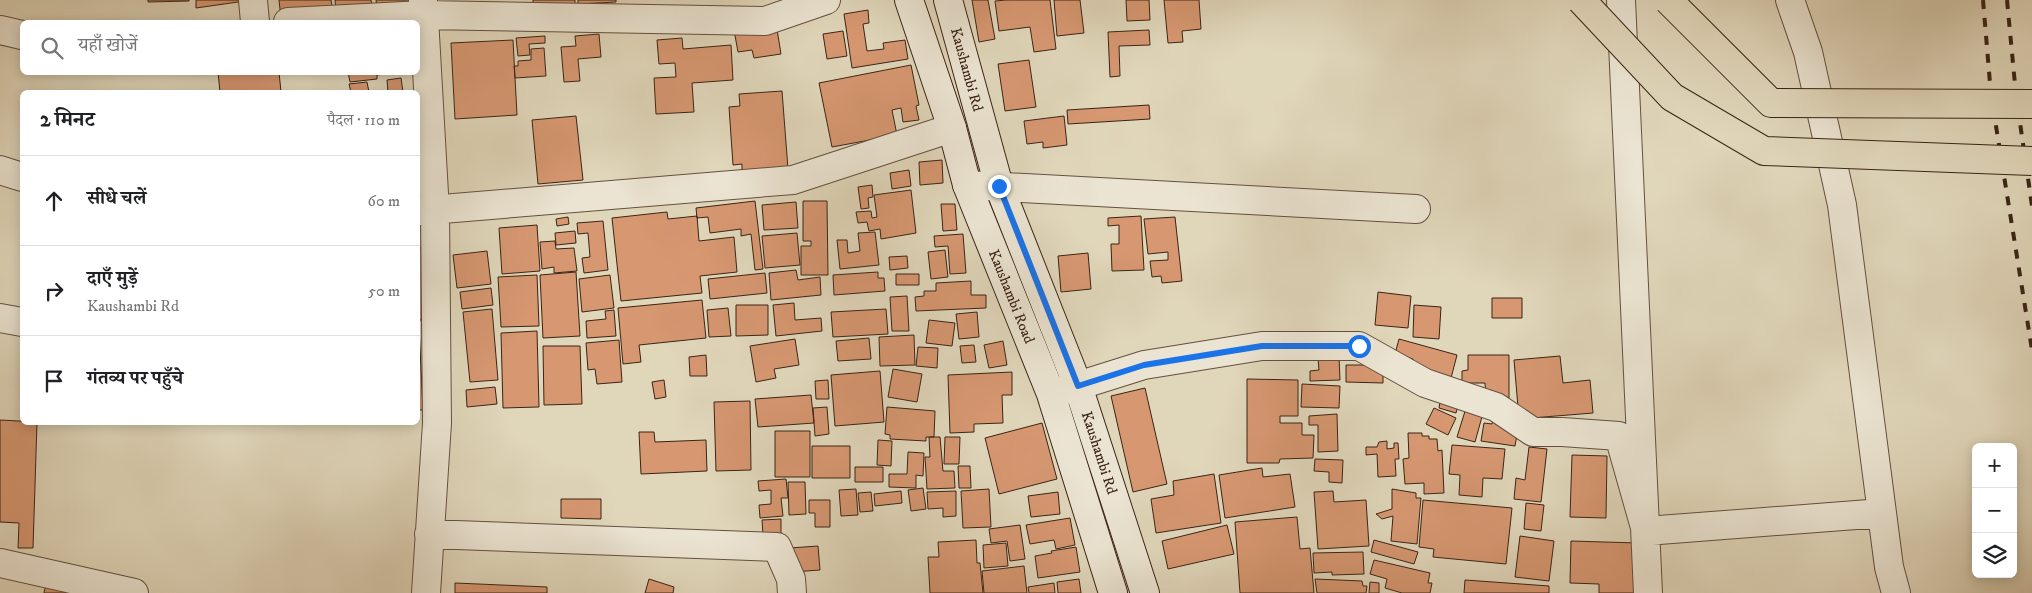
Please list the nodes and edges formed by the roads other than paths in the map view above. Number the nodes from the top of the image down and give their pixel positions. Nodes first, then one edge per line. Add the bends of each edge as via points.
1 (253, 0) edge
2 (826, 0) edge
3 (909, 0) edge
4 (948, 0) edge
5 (1581, 0) edge
6 (1621, 0) edge
7 (1668, 0) edge
8 (1790, 0) edge
9 (424, 8) edge
10 (764, 10) edge
11 (255, 20) edge
12 (307, 20) edge
13 (0, 30) edge
14 (20, 35) edge
15 (2032, 104) edge
16 (952, 128) junction
17 (2032, 161) edge
18 (0, 170) edge
19 (20, 175) edge
20 (967, 184) junction
21 (999, 186) junction
22 (1416, 209) dead end
23 (426, 211) edge
24 (0, 318) edge
25 (20, 322) edge
26 (1078, 386) junction
27 (1051, 394) junction
28 (427, 422) edge
29 (1882, 513) junction
30 (1646, 531) junction
31 (429, 534) junction
32 (0, 564) edge
33 (134, 593) edge
34 (426, 593) edge
35 (792, 593) edge
36 (1113, 593) edge
37 (1145, 593) edge
38 (1648, 593) edge
39 (1896, 593) edge

1 - 11 street
2 - 10 street
3 - 16 street, Kaushambi Road
4 - 21 street, Kaushambi Rd
5 - 17 main road, bridge via 1672,98 1764,151
6 - 30 street
7 - 15 main road, bridge via 1772,103
8 - 29 street via 1808,52 1842,205
9 - 10 street
9 - 12 street
9 - 23 street
13 - 14 street
16 - 20 street, Kaushambi Road
16 - 23 street via 793,180
18 - 19 street
20 - 21 street
20 - 27 street, Kaushambi Road
21 - 22 street
21 - 26 street, Kaushambi Rd
23 - 28 street
24 - 25 street
26 - 27 street
26 - 30 street via 1144,365 1262,346 1359,346 1424,383 1496,407 1533,432 1619,436
26 - 37 street, Kaushambi Rd
27 - 36 street, Kaushambi Road
28 - 31 street
29 - 30 street
29 - 39 street
30 - 38 street
31 - 34 street
31 - 35 street via 778,547 791,579
32 - 33 street

